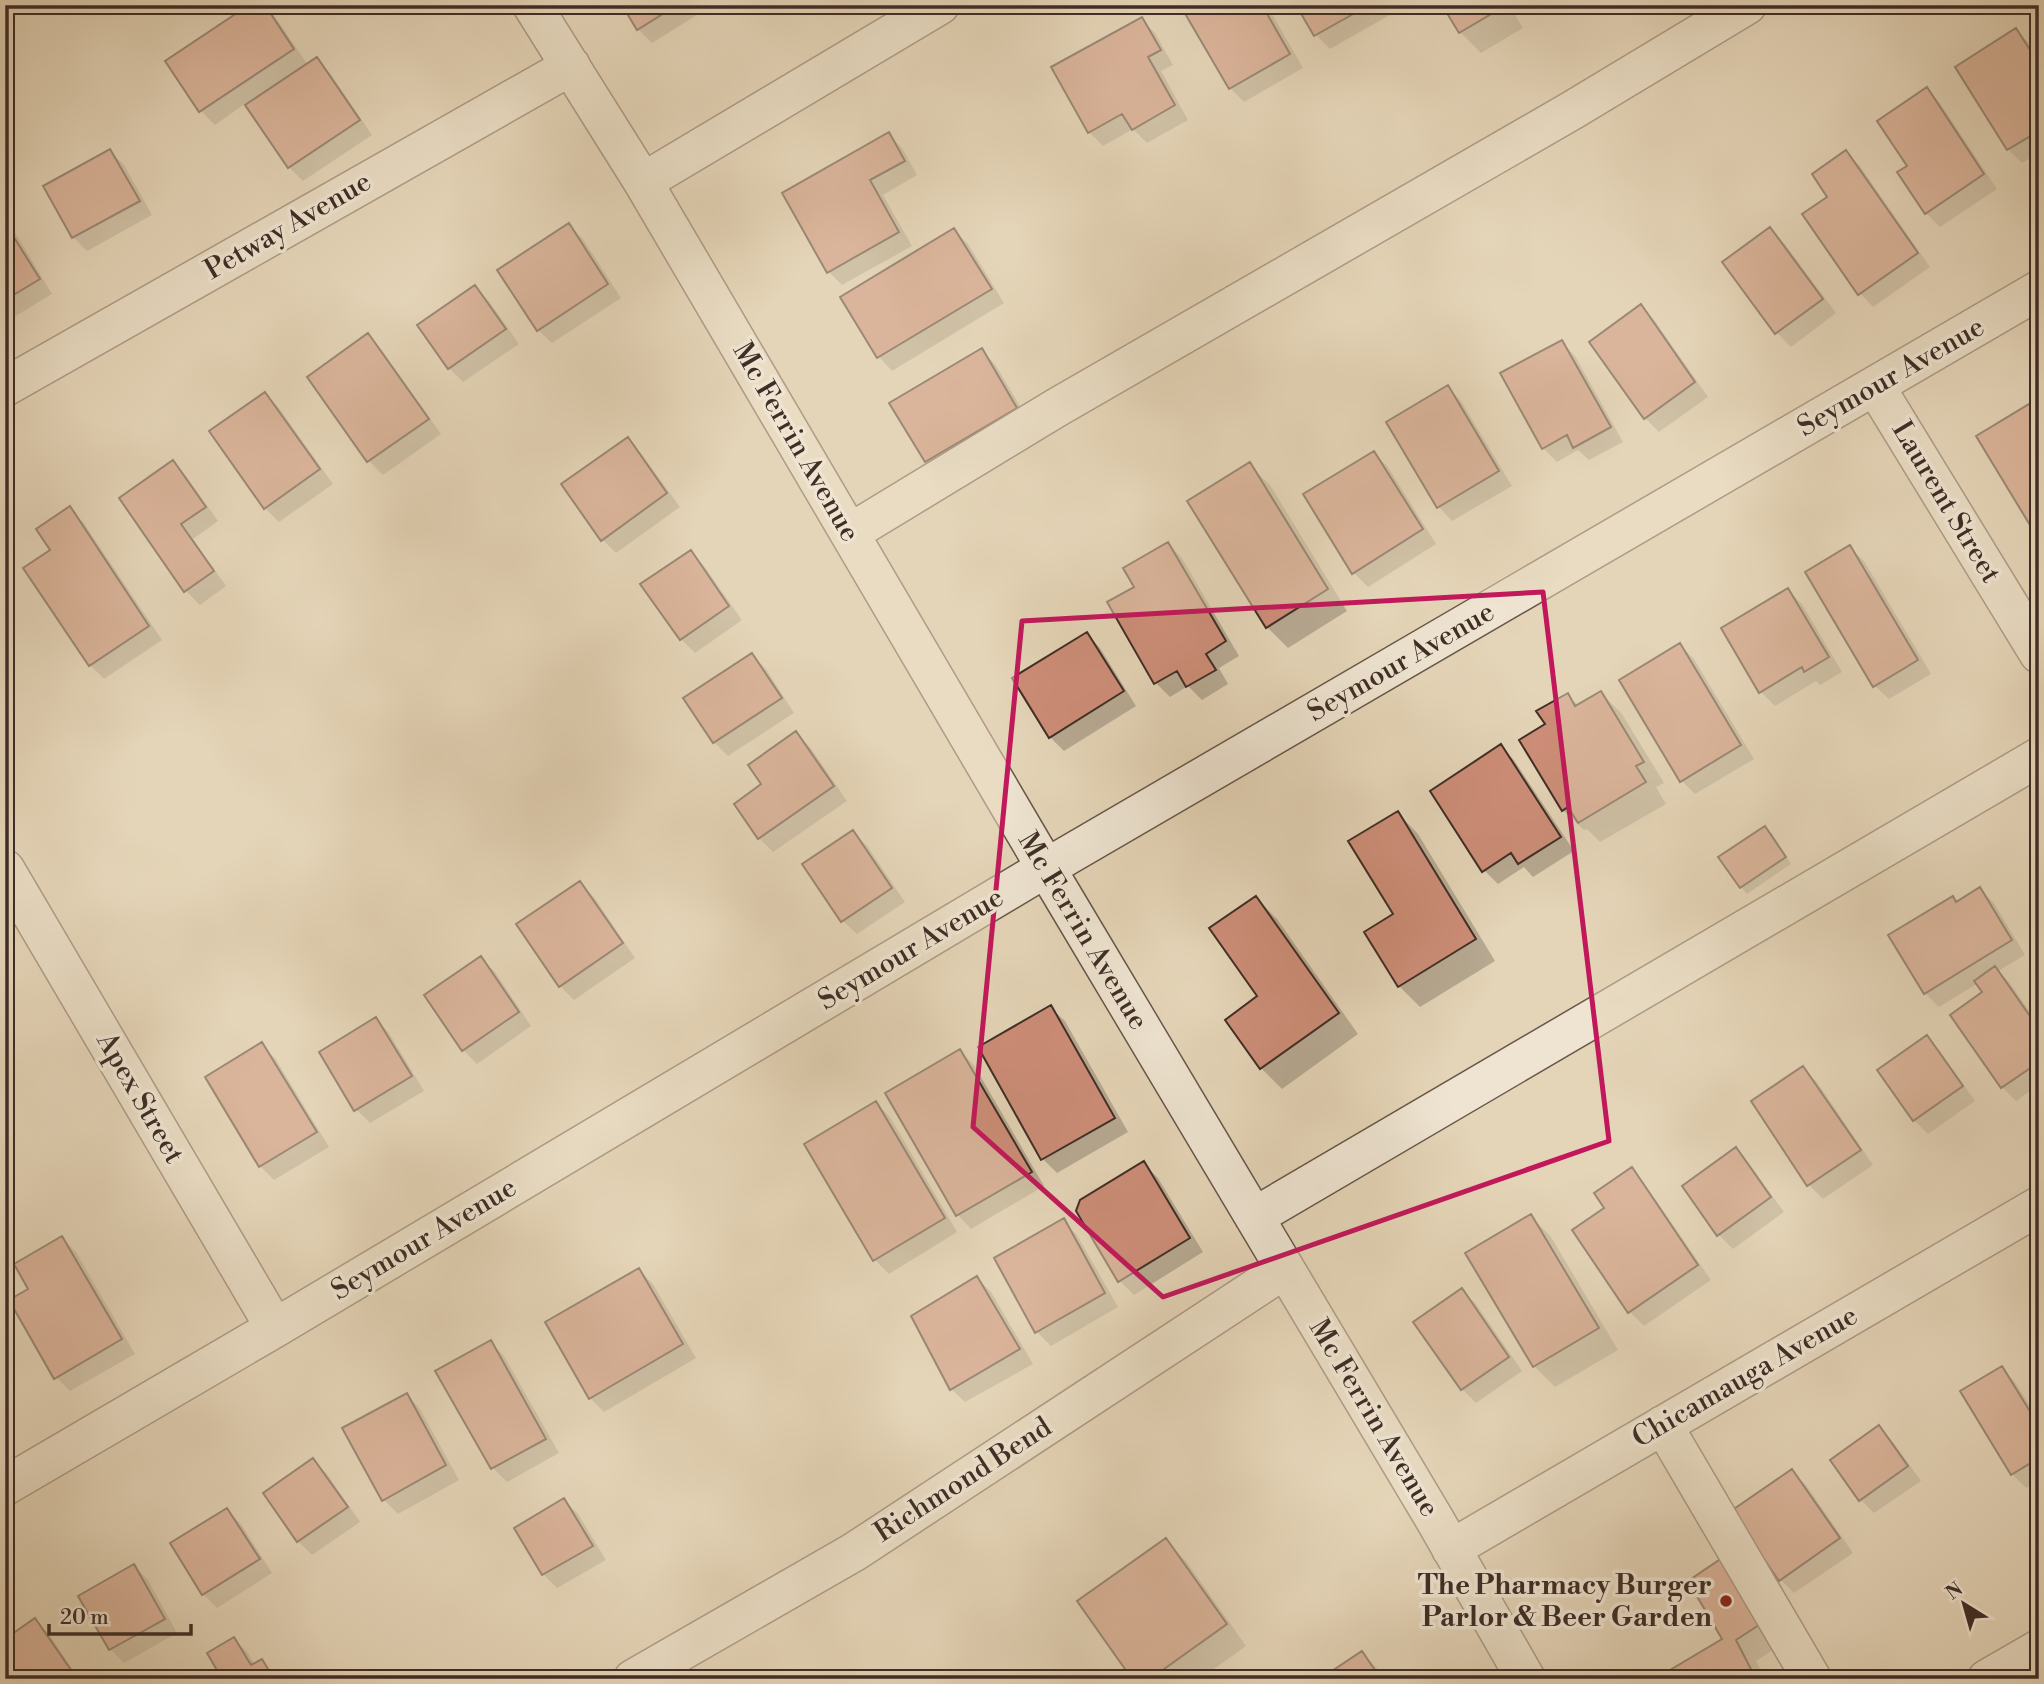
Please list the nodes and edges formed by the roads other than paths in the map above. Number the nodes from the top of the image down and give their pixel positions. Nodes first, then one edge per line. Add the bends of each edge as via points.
1 (531, 5) edge
2 (940, 5) edge
3 (1747, 5) edge
4 (571, 66) junction
5 (643, 182) junction
6 (2039, 290) edge
7 (1875, 386) junction
8 (5, 387) edge
9 (850, 533) junction
10 (2039, 654) edge
11 (2039, 757) edge
12 (5, 869) edge
13 (1046, 869) junction
14 (2039, 1206) edge
15 (1254, 1217) junction
16 (1285, 1269) junction
17 (275, 1328) junction
18 (1663, 1425) junction
19 (5, 1486) edge
20 (1451, 1549) junction
21 (2039, 1649) edge
22 (633, 1679) edge
23 (1526, 1679) edge
24 (1812, 1679) edge
25 (1987, 1679) edge

1 - 4 street, Mc Ferrin Avenue
2 - 5 street
3 - 9 street
4 - 5 street, Mc Ferrin Avenue
4 - 8 street, Petway Avenue
5 - 9 street, Mc Ferrin Avenue
6 - 7 street, Seymour Avenue
7 - 10 street, Laurent Street
7 - 13 street, Seymour Avenue
9 - 13 street, Mc Ferrin Avenue
11 - 15 street
12 - 17 street, Apex Street
13 - 15 street, Mc Ferrin Avenue
13 - 17 street, Seymour Avenue
14 - 18 street, Chicamauga Avenue
15 - 16 street, Mc Ferrin Avenue
16 - 20 street, Mc Ferrin Avenue
16 - 22 street, Richmond Bend via 854,1552
17 - 19 street, Seymour Avenue
18 - 20 street, Chicamauga Avenue
18 - 24 street
20 - 23 street, Mc Ferrin Avenue
21 - 25 street

